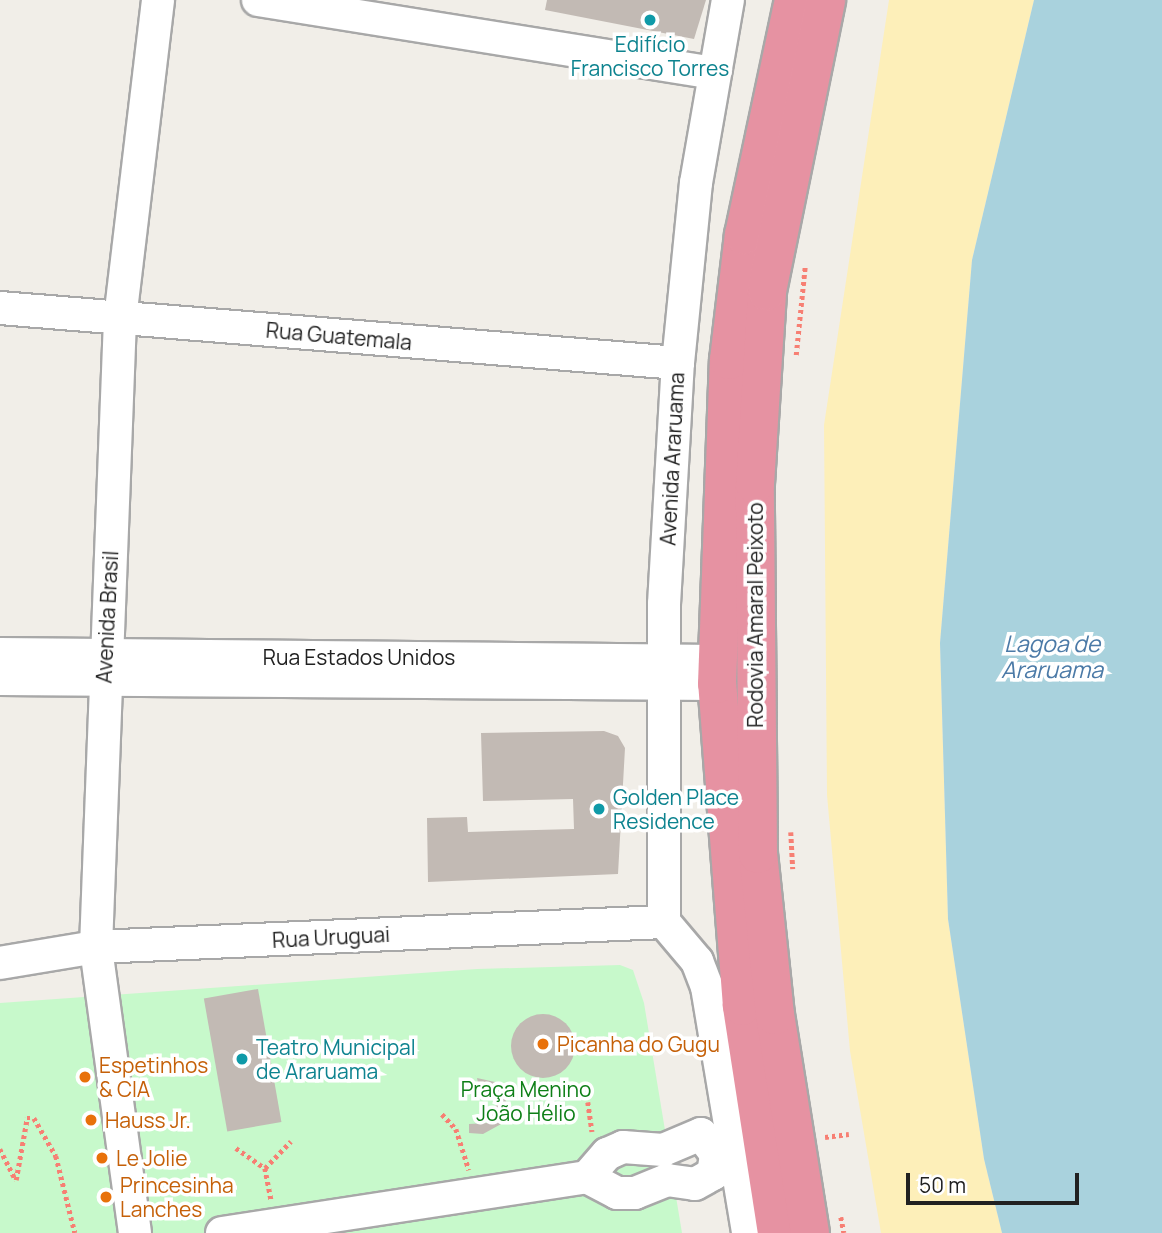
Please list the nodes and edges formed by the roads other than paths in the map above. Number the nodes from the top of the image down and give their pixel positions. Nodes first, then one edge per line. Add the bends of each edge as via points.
1 (158, 0) edge
2 (258, 0) edge
3 (727, 0) edge
4 (794, 0) edge
5 (826, 0) edge
6 (712, 73) junction
7 (0, 308) edge
8 (121, 319) junction
9 (678, 363) junction
10 (755, 484) junction
11 (0, 654) edge
12 (104, 666) junction
13 (663, 673) junction
14 (721, 673) junction
15 (0, 679) edge
16 (758, 854) junction
17 (664, 922) junction
18 (96, 947) junction
19 (0, 963) edge
20 (587, 1177) dead end
21 (825, 1222) edge
22 (135, 1233) edge
23 (222, 1233) edge
24 (748, 1233) edge
25 (778, 1233) edge

1 - 8 street, Avenida Brasil
2 - 6 street
3 - 6 street, Avenida Araruama
4 - 14 highway, Rodovia Amaral Peixoto via 744,234 729,360
5 - 10 highway, Rodovia Amaral Peixoto via 767,291
6 - 9 street, Avenida Araruama
7 - 8 street, Rua Guatemala
8 - 9 street, Rua Guatemala
8 - 12 street, Avenida Brasil
9 - 13 street, Avenida Araruama
10 - 14 highway via 741,633
10 - 16 highway, Rodovia Amaral Peixoto
11 - 12 street, Rua Estados Unidos
12 - 13 street, Rua Estados Unidos
12 - 15 street, Rua Estados Unidos
12 - 18 street, Avenida Brasil
13 - 14 street, Rua Estados Unidos
13 - 17 street, Avenida Araruama
14 - 16 highway via 740,708
14 - 25 highway, Rodovia Amaral Peixoto via 742,1006
16 - 21 highway, Rodovia Amaral Peixoto via 775,1015
17 - 18 street, Rua Uruguai
17 - 24 street via 697,961 707,987
18 - 19 street, Rua Uruguai
18 - 22 street, Avenida Brasil
20 - 23 street

